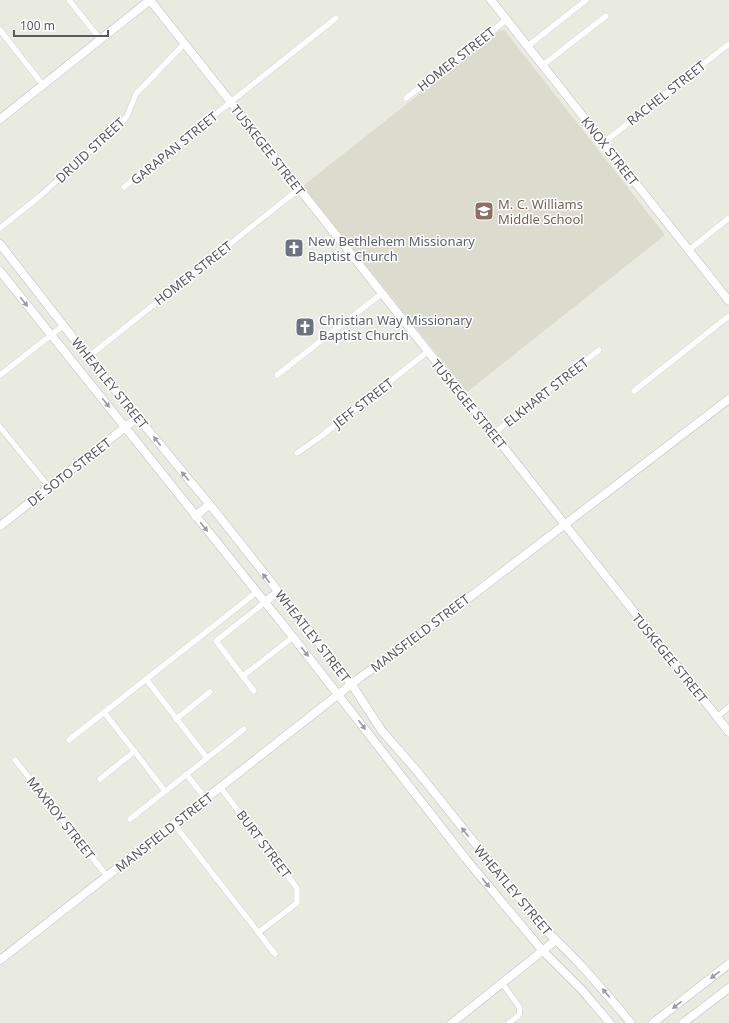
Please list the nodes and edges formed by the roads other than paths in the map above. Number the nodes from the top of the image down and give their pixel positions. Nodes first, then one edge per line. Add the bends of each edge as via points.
1 (69, 0) edge
2 (150, 0) edge
3 (491, 0) edge
4 (586, 0) edge
5 (606, 16) dead end
6 (336, 18) dead end
7 (506, 20) junction
8 (0, 30) edge
9 (100, 39) junction
10 (184, 44) junction
11 (729, 44) edge
12 (528, 46) junction
13 (543, 65) junction
14 (43, 85) junction
15 (406, 98) dead end
16 (230, 103) junction
17 (0, 119) edge
18 (603, 142) junction
19 (124, 187) dead end
20 (299, 189) junction
21 (729, 218) edge
22 (0, 228) edge
23 (0, 244) edge
24 (689, 250) junction
25 (3, 254) edge
26 (0, 272) edge
27 (381, 294) junction
28 (729, 301) edge
29 (729, 316) edge
30 (64, 325) junction
31 (50, 335) junction
32 (599, 350) dead end
33 (427, 352) junction
34 (88, 357) junction
35 (0, 375) edge
36 (277, 375) dead end
37 (634, 391) dead end
38 (729, 399) edge
39 (138, 417) junction
40 (0, 427) edge
41 (125, 428) junction
42 (493, 434) junction
43 (297, 453) dead end
44 (49, 487) junction
45 (209, 505) junction
46 (195, 516) junction
47 (564, 524) junction
48 (0, 526) edge
49 (257, 592) junction
50 (278, 592) junction
51 (265, 602) junction
52 (293, 637) junction
53 (243, 676) junction
54 (146, 679) junction
55 (352, 685) junction
56 (254, 691) dead end
57 (210, 692) dead end
58 (339, 694) junction
59 (729, 707) edge
60 (104, 712) junction
61 (717, 717) junction
62 (176, 719) junction
63 (244, 729) dead end
64 (729, 732) edge
65 (69, 740) dead end
66 (135, 751) junction
67 (207, 758) junction
68 (15, 760) dead end
69 (417, 772) junction
70 (186, 774) junction
71 (100, 779) dead end
72 (405, 781) junction
73 (221, 788) junction
74 (166, 791) junction
75 (206, 799) junction
76 (130, 819) dead end
77 (174, 824) junction
78 (484, 856) junction
79 (472, 866) junction
80 (107, 876) junction
81 (258, 932) junction
82 (556, 940) junction
83 (542, 950) junction
84 (276, 954) dead end
85 (0, 960) edge
86 (729, 964) edge
87 (502, 983) junction
88 (729, 988) edge
89 (452, 1023) edge
90 (509, 1023) edge
91 (610, 1023) edge
92 (631, 1023) edge
93 (653, 1023) edge
94 (683, 1023) edge

1 - 9 street
2 - 9 street
2 - 10 street, TUSKEGEE STREET
3 - 7 street, KNOX STREET
4 - 12 street
5 - 13 street
6 - 16 street, GARAPAN STREET
7 - 12 street, KNOX STREET
7 - 15 street, HOMER STREET
8 - 14 street
9 - 14 street
10 - 16 street, TUSKEGEE STREET
10 - 22 street, DRUID STREET via 136,94 123,120 40,196
11 - 18 street, RACHEL STREET
12 - 13 street, KNOX STREET
13 - 18 street, KNOX STREET
14 - 17 street
16 - 19 street, GARAPAN STREET
16 - 20 street, TUSKEGEE STREET
18 - 24 street, KNOX STREET
20 - 27 street, TUSKEGEE STREET
20 - 34 street, HOMER STREET
21 - 24 street
23 - 25 street, WHEATLEY STREET
24 - 28 street, KNOX STREET
25 - 30 street, WHEATLEY STREET
26 -> 31 street, WHEATLEY STREET
27 - 33 street, TUSKEGEE STREET
27 - 36 street
29 - 37 street
30 - 31 street
30 - 34 street, WHEATLEY STREET
31 - 35 street
31 -> 41 street, WHEATLEY STREET
32 - 42 street, ELKHART STREET
33 - 42 street, TUSKEGEE STREET
33 - 43 street, JEFF STREET
34 - 39 street, WHEATLEY STREET
38 - 47 street, MANSFIELD STREET
39 - 41 street, DE SOTO STREET
45 -> 39 street, WHEATLEY STREET
40 - 44 street
41 - 44 street, DE SOTO STREET
41 - 46 street, WHEATLEY STREET
42 - 47 street, TUSKEGEE STREET
44 - 48 street, DE SOTO STREET
45 - 46 street
50 -> 45 street, WHEATLEY STREET
46 -> 49 street, WHEATLEY STREET
47 - 55 street, MANSFIELD STREET
47 - 61 street, TUSKEGEE STREET
49 - 51 street, WHEATLEY STREET
49 - 54 street
50 - 51 street
50 - 55 street, WHEATLEY STREET
51 - 52 street, WHEATLEY STREET
51 - 53 street via 216,641
52 - 53 street
52 -> 58 street, WHEATLEY STREET
53 - 56 street
54 - 60 street
54 - 62 street
55 - 58 street, MANSFIELD STREET
55 - 69 street, WHEATLEY STREET via 382,731
57 - 62 street
58 -> 72 street, WHEATLEY STREET
58 - 73 street, MANSFIELD STREET
59 - 61 street
60 - 65 street
60 - 66 street
61 - 64 street, TUSKEGEE STREET
62 - 67 street
63 - 67 street
66 - 71 street
66 - 74 street
67 - 70 street
68 - 80 street, MAXROY STREET
69 - 72 street
78 -> 69 street, WHEATLEY STREET
70 - 74 street
70 - 75 street
72 - 79 street, WHEATLEY STREET
73 - 75 street, MANSFIELD STREET
73 - 81 street, BURT STREET via 297,888 297,903
74 - 76 street
75 - 77 street, MANSFIELD STREET
77 - 80 street, MANSFIELD STREET
77 - 81 street
78 - 79 street
78 - 82 street, WHEATLEY STREET via 543,928
79 -> 83 street, WHEATLEY STREET
80 - 85 street, MANSFIELD STREET
81 - 84 street
82 - 83 street
92 -> 82 street, WHEATLEY STREET via 594,979
83 - 87 street
83 - 91 street, WHEATLEY STREET via 582,990
86 -> 93 street
87 - 89 street
87 - 90 street via 520,1008 519,1015
88 - 94 street

